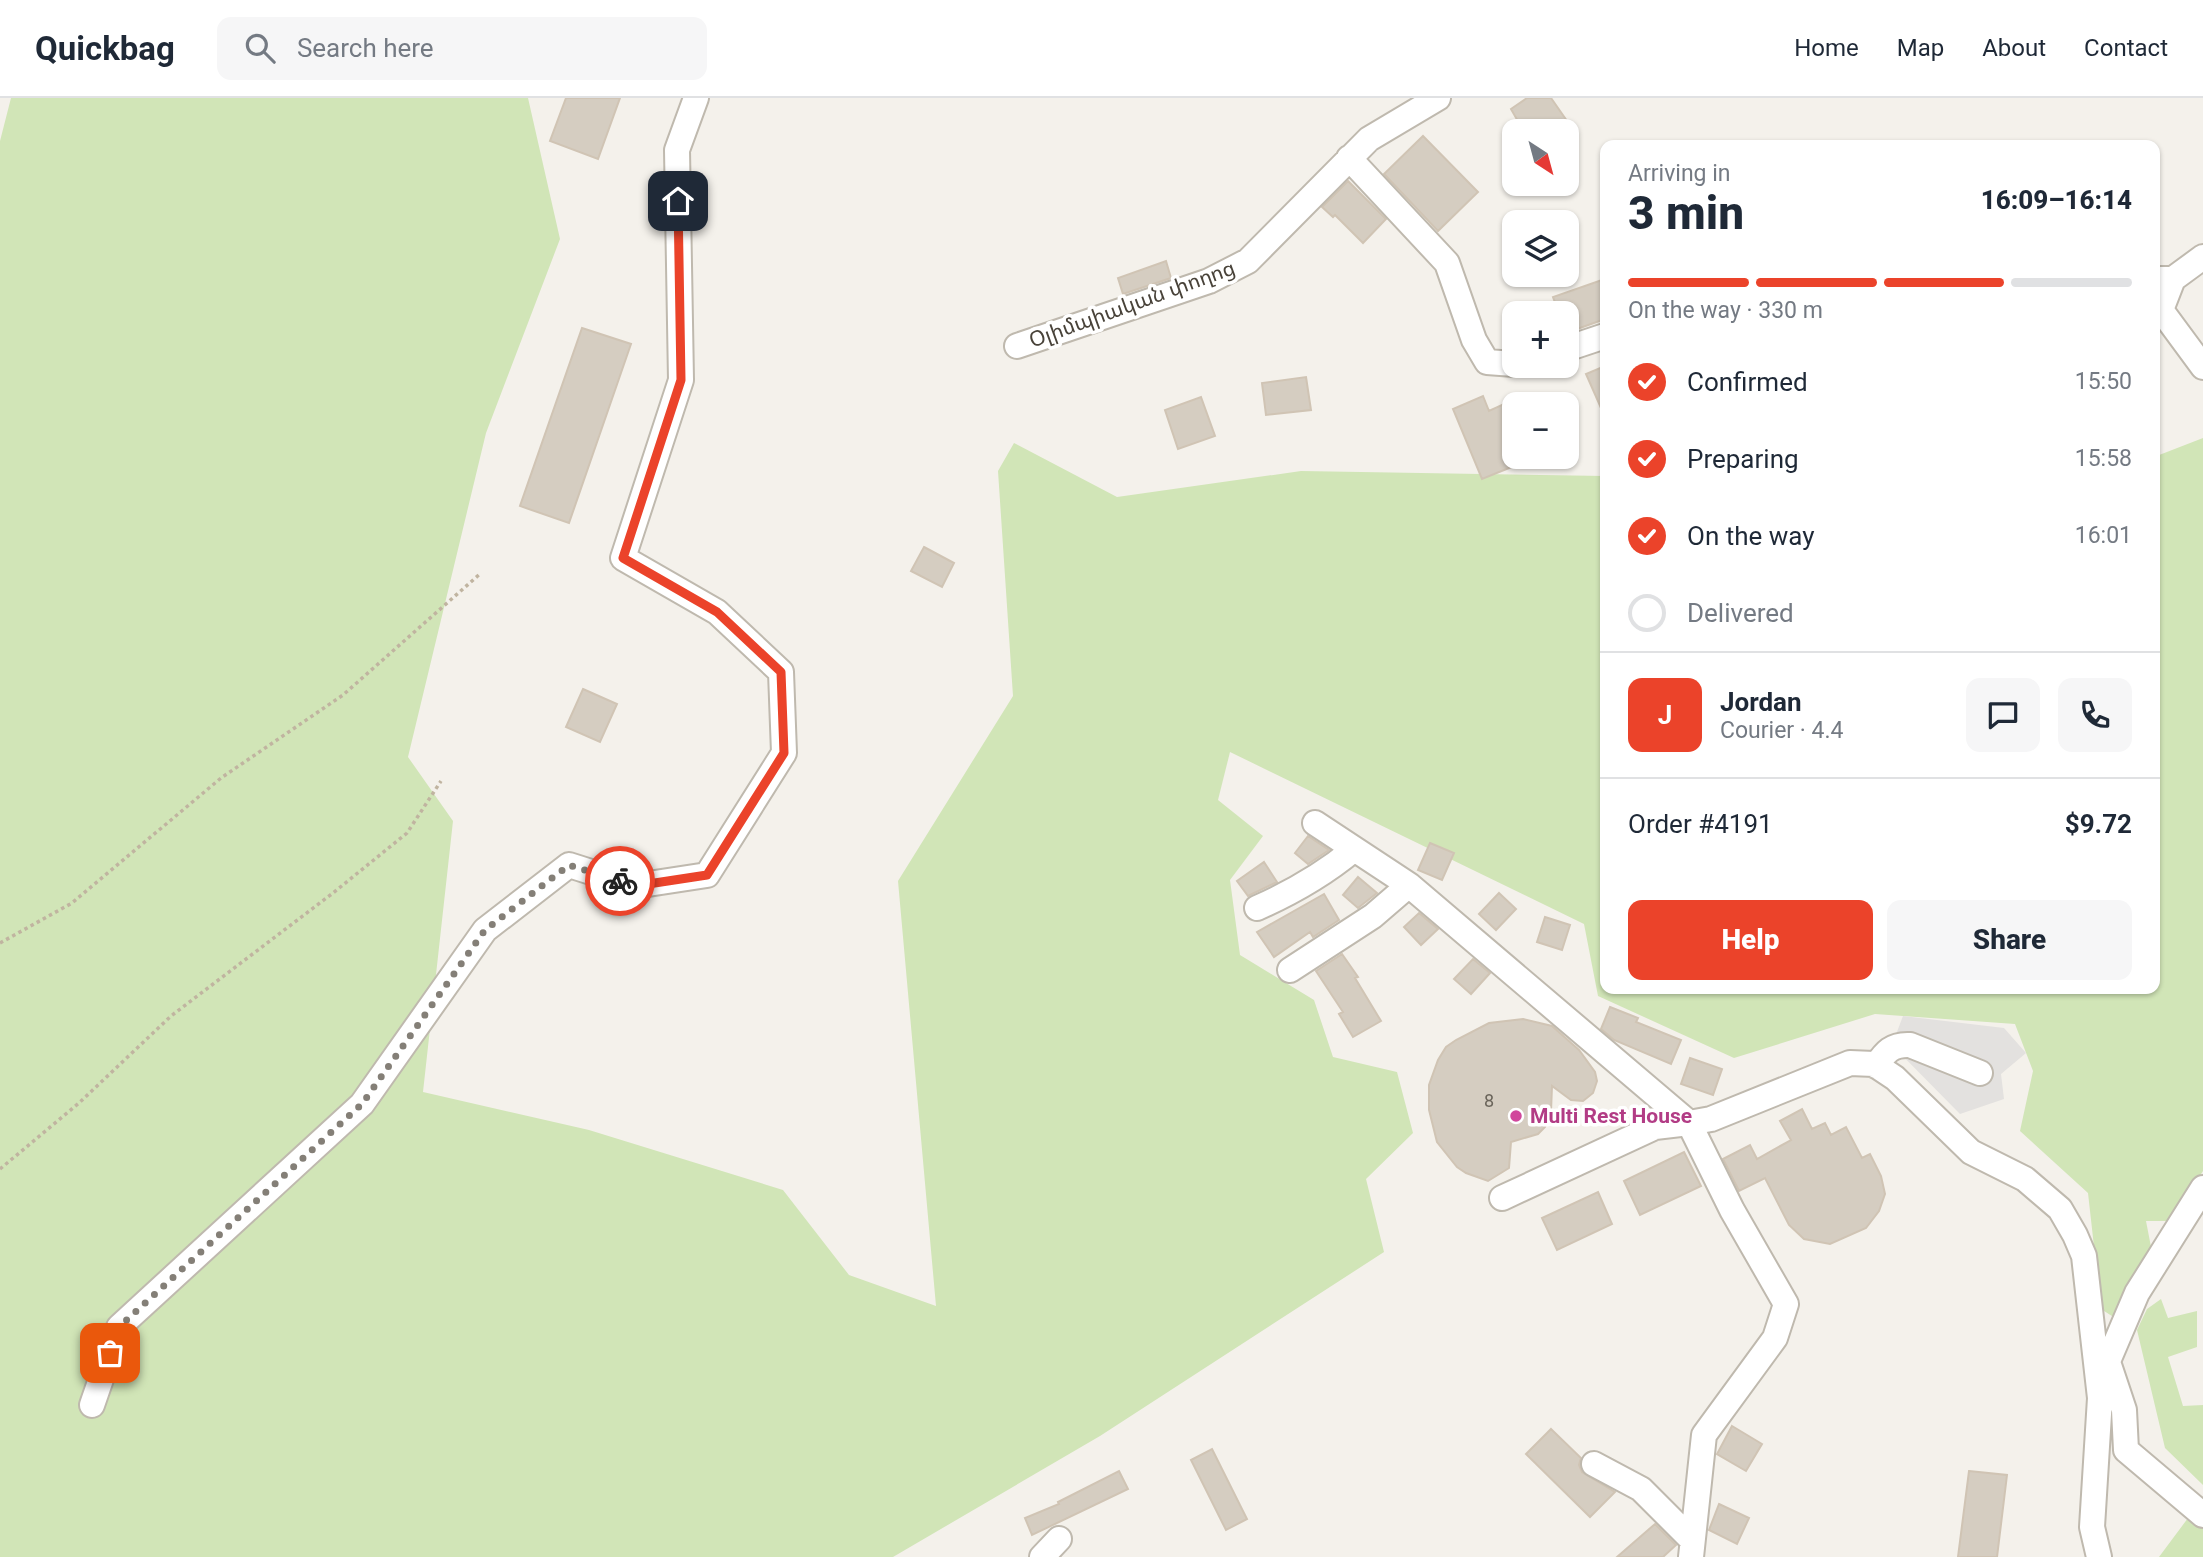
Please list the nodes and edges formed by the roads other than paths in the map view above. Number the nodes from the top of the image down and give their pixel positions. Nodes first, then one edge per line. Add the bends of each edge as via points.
1 (696, 98) edge
2 (1438, 98) edge
3 (1349, 158) junction
4 (2203, 257) edge
5 (2163, 279) edge
6 (1600, 338) edge
7 (1579, 345) edge
8 (1017, 346) dead end
9 (1502, 363) edge
10 (2203, 367) edge
11 (1315, 823) dead end
12 (1353, 850) junction
13 (1409, 885) junction
14 (1257, 908) dead end
15 (1290, 970) dead end
16 (1876, 1066) junction
17 (1980, 1073) dead end
18 (1689, 1123) junction
19 (2203, 1188) edge
20 (1502, 1198) dead end
21 (2108, 1361) junction
22 (2100, 1398) junction
23 (92, 1405) dead end
24 (1594, 1464) dead end
25 (2203, 1515) edge
26 (1059, 1539) dead end
27 (1692, 1548) edge
28 (1042, 1557) edge
29 (2099, 1557) edge

1 - 23 street via 677,150 681,380 623,558 717,612 781,672 784,753 707,875 635,886 569,865 485,930 362,1104 119,1327
2 - 3 street, Օլիմպիական փողոց via 1369,139
3 - 8 street, Օլիմպիական փողոց via 1248,261 1209,281
3 - 9 street via 1447,263 1474,340 1487,362
4 - 5 street
5 - 10 street via 2161,310
6 - 7 street
11 - 12 street
12 - 13 street
12 - 14 street via 1296,891
13 - 15 street via 1373,916
13 - 18 street
16 - 17 street via 1885,1052 1910,1045
16 - 18 street via 1850,1063 1711,1119
16 - 22 street via 1895,1078 1971,1152 2025,1179 2060,1209 2084,1256
18 - 20 street via 1655,1127
18 - 27 street via 1786,1304 1775,1338 1704,1435
19 - 21 street via 2137,1293
21 - 22 street
21 - 25 street via 2124,1410 2126,1450
22 - 29 street via 2092,1527
24 - 27 street via 1642,1489
26 - 28 street

